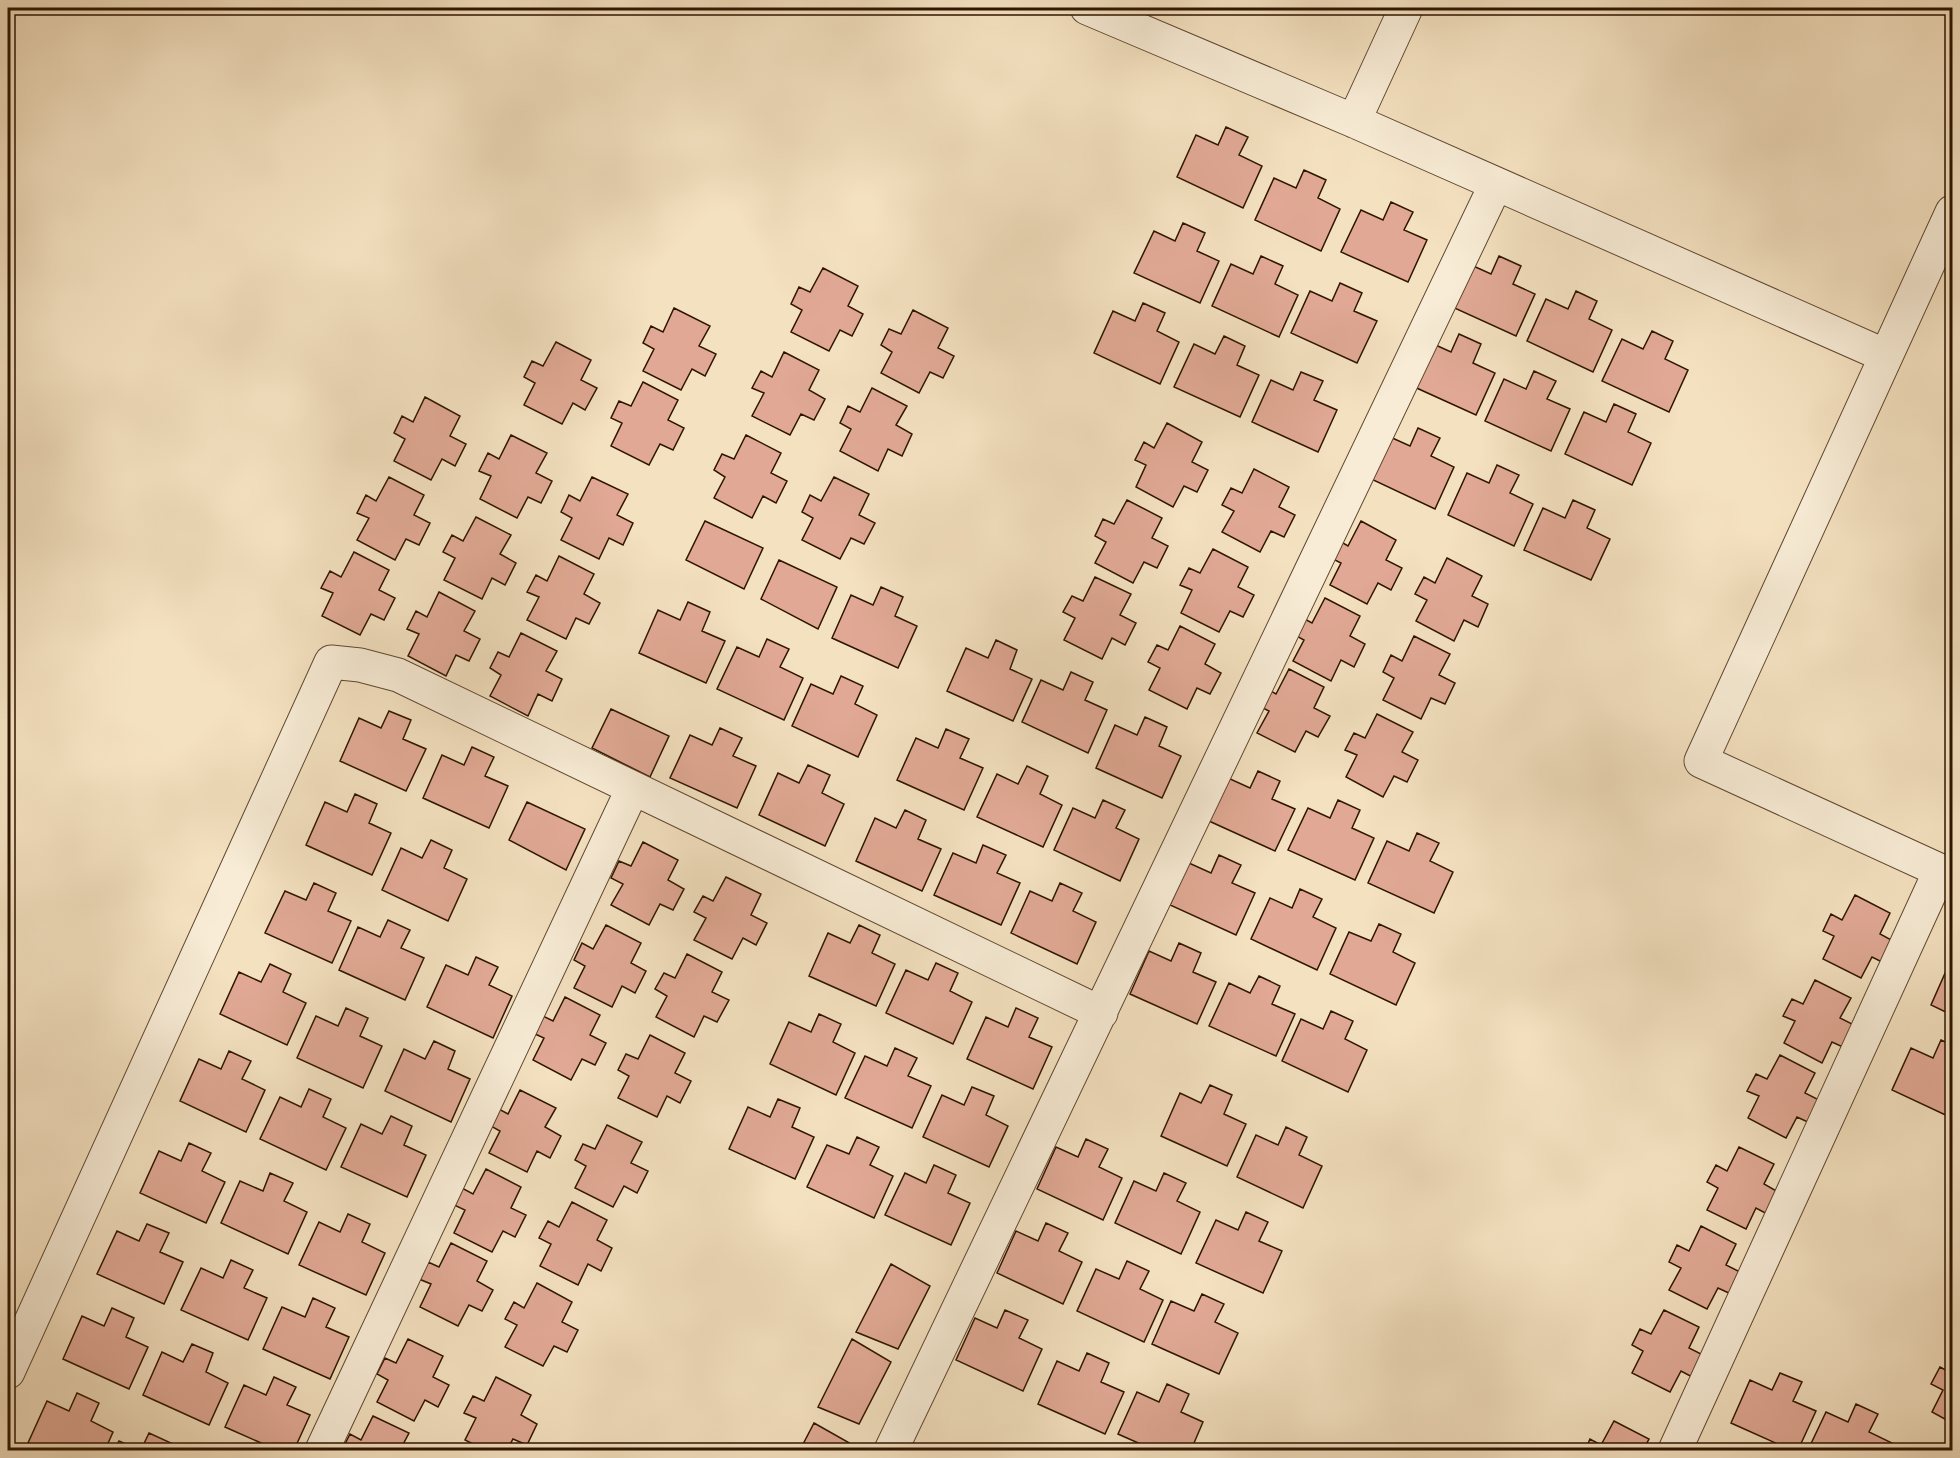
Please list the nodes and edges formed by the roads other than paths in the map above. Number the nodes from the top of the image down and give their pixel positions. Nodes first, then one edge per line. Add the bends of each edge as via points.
1 (1087, 8) edge
2 (1406, 8) edge
3 (1354, 122) junction
4 (1496, 184) junction
5 (1953, 212) edge
6 (1886, 356) junction
7 (633, 788) junction
8 (1946, 874) edge
9 (1101, 1012) junction
10 (8, 1372) edge
11 (322, 1450) edge
12 (891, 1450) edge
13 (1675, 1450) edge

1 - 3 street
2 - 3 street
3 - 4 street
4 - 6 street
4 - 9 street
5 - 6 street
6 - 8 street via 1701,761
7 - 9 street
7 - 10 street via 398,675 331,662
7 - 11 street
8 - 13 street
9 - 12 street

